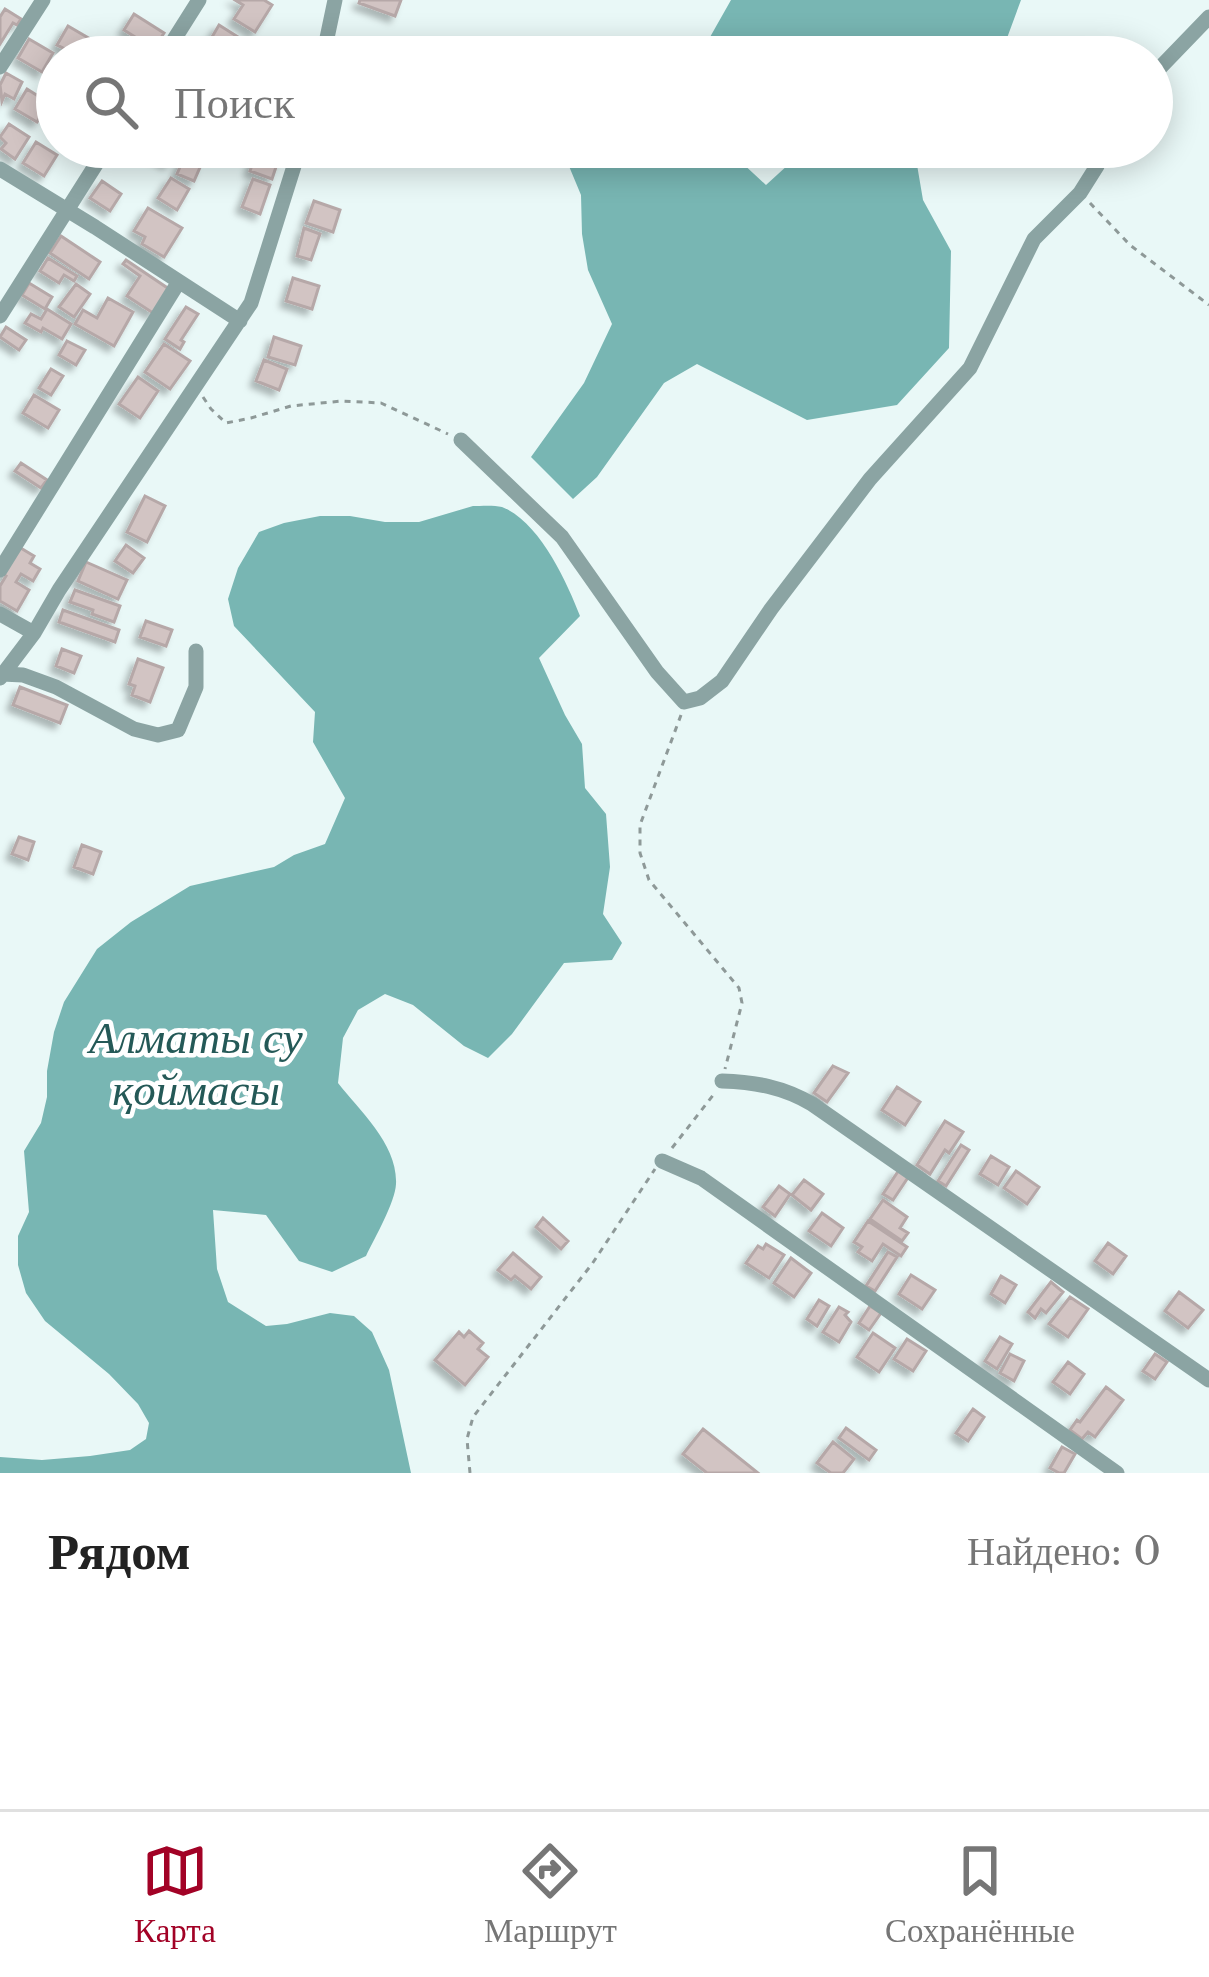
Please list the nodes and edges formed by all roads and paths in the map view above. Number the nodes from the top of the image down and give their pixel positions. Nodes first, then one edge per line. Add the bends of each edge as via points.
1 (43, 0) edge
2 (199, 0) edge
3 (334, 0) edge
4 (1209, 17) edge
5 (176, 36) edge
6 (327, 36) edge
7 (1173, 54) edge
8 (0, 67) edge
9 (94, 168) edge
10 (293, 168) edge
11 (1095, 168) edge
12 (0, 169) edge
13 (1080, 193) junction
14 (66, 211) junction
15 (178, 283) junction
16 (1209, 305) edge
17 (0, 316) edge
18 (240, 321) junction
19 (196, 386) junction
20 (460, 440) joint
21 (0, 570) edge
22 (0, 614) edge
23 (34, 633) junction
24 (196, 651) dead end
25 (1, 676) edge
26 (678, 728) dead end
27 (722, 1081) junction
28 (662, 1161) junction
29 (1209, 1380) edge
30 (470, 1473) edge
31 (1117, 1473) edge

1 - 8 street
2 - 5 street
3 - 6 street
4 - 7 street
9 - 14 street
10 - 18 street
11 - 13 street
12 - 14 street
13 - 16 path via 1130,245
13 - 20 street via 1034,239 970,368 870,479 722,681 700,698 684,702 562,537
14 - 15 street
14 - 17 street
15 - 18 street
15 - 21 street
18 - 19 street
19 - 20 path via 226,423 291,406 381,403
19 - 23 street
22 - 23 street
23 - 25 street
24 - 25 street via 196,687 178,730 158,735 56,687
26 - 27 path via 640,825 640,854 649,880 739,988
27 - 28 path
27 - 29 street via 768,1085 812,1104
28 - 30 path via 473,1417
28 - 31 street via 701,1178

